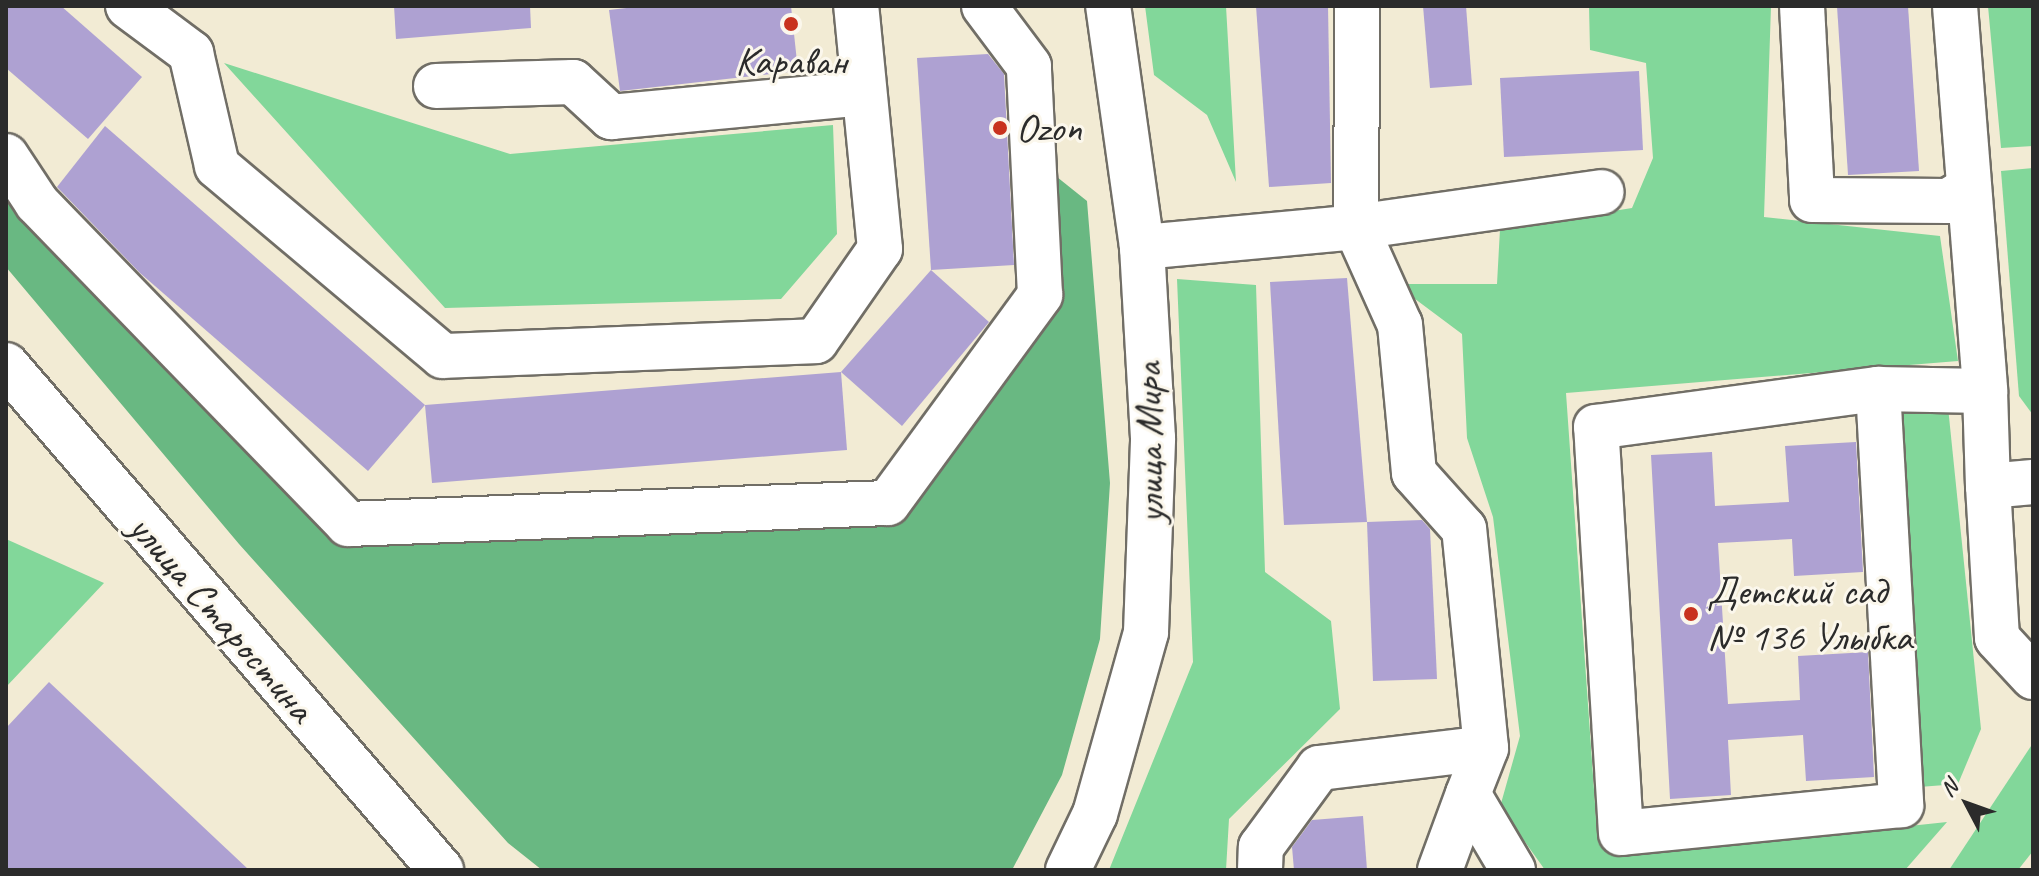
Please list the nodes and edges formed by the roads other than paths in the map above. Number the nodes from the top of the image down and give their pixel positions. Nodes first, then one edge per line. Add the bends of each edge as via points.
1 (128, 6) edge
2 (856, 6) edge
3 (984, 6) edge
4 (1108, 6) edge
5 (1357, 6) edge
6 (1802, 6) edge
7 (1955, 6) edge
8 (436, 86) dead end
9 (864, 93) junction
10 (6, 156) edge
11 (1968, 189) junction
12 (1602, 192) dead end
13 (1356, 227) junction
14 (1142, 247) junction
15 (6, 365) edge
16 (1878, 389) junction
17 (1985, 391) junction
18 (2033, 482) edge
19 (1988, 486) junction
20 (2033, 677) edge
21 (1486, 748) junction
22 (1468, 794) junction
23 (441, 870) edge
24 (1068, 870) edge
25 (1260, 870) edge
26 (1440, 870) edge
27 (1513, 870) edge

1 - 9 street via 191,53 217,166 443,356 816,341 880,249
2 - 9 street
3 - 10 street via 1029,66 1040,295 888,503 348,524 37,203
4 - 14 street, улица Мира
5 - 13 street
6 - 11 street via 1812,200 1948,201
7 - 11 street
8 - 9 street via 573,82 611,117
11 - 17 street
12 - 13 street
13 - 14 street
13 - 21 street via 1400,325 1414,473 1464,529
14 - 24 street, улица Мира via 1153,438 1146,632 1095,814
15 - 23 street, улица Старостина
16 - 16 street via 1596,427 1621,833 1901,805
16 - 17 street
17 - 19 street
18 - 19 street
19 - 20 street via 1997,638
21 - 22 street
21 - 25 street via 1319,768 1261,847
22 - 26 street
22 - 27 street

